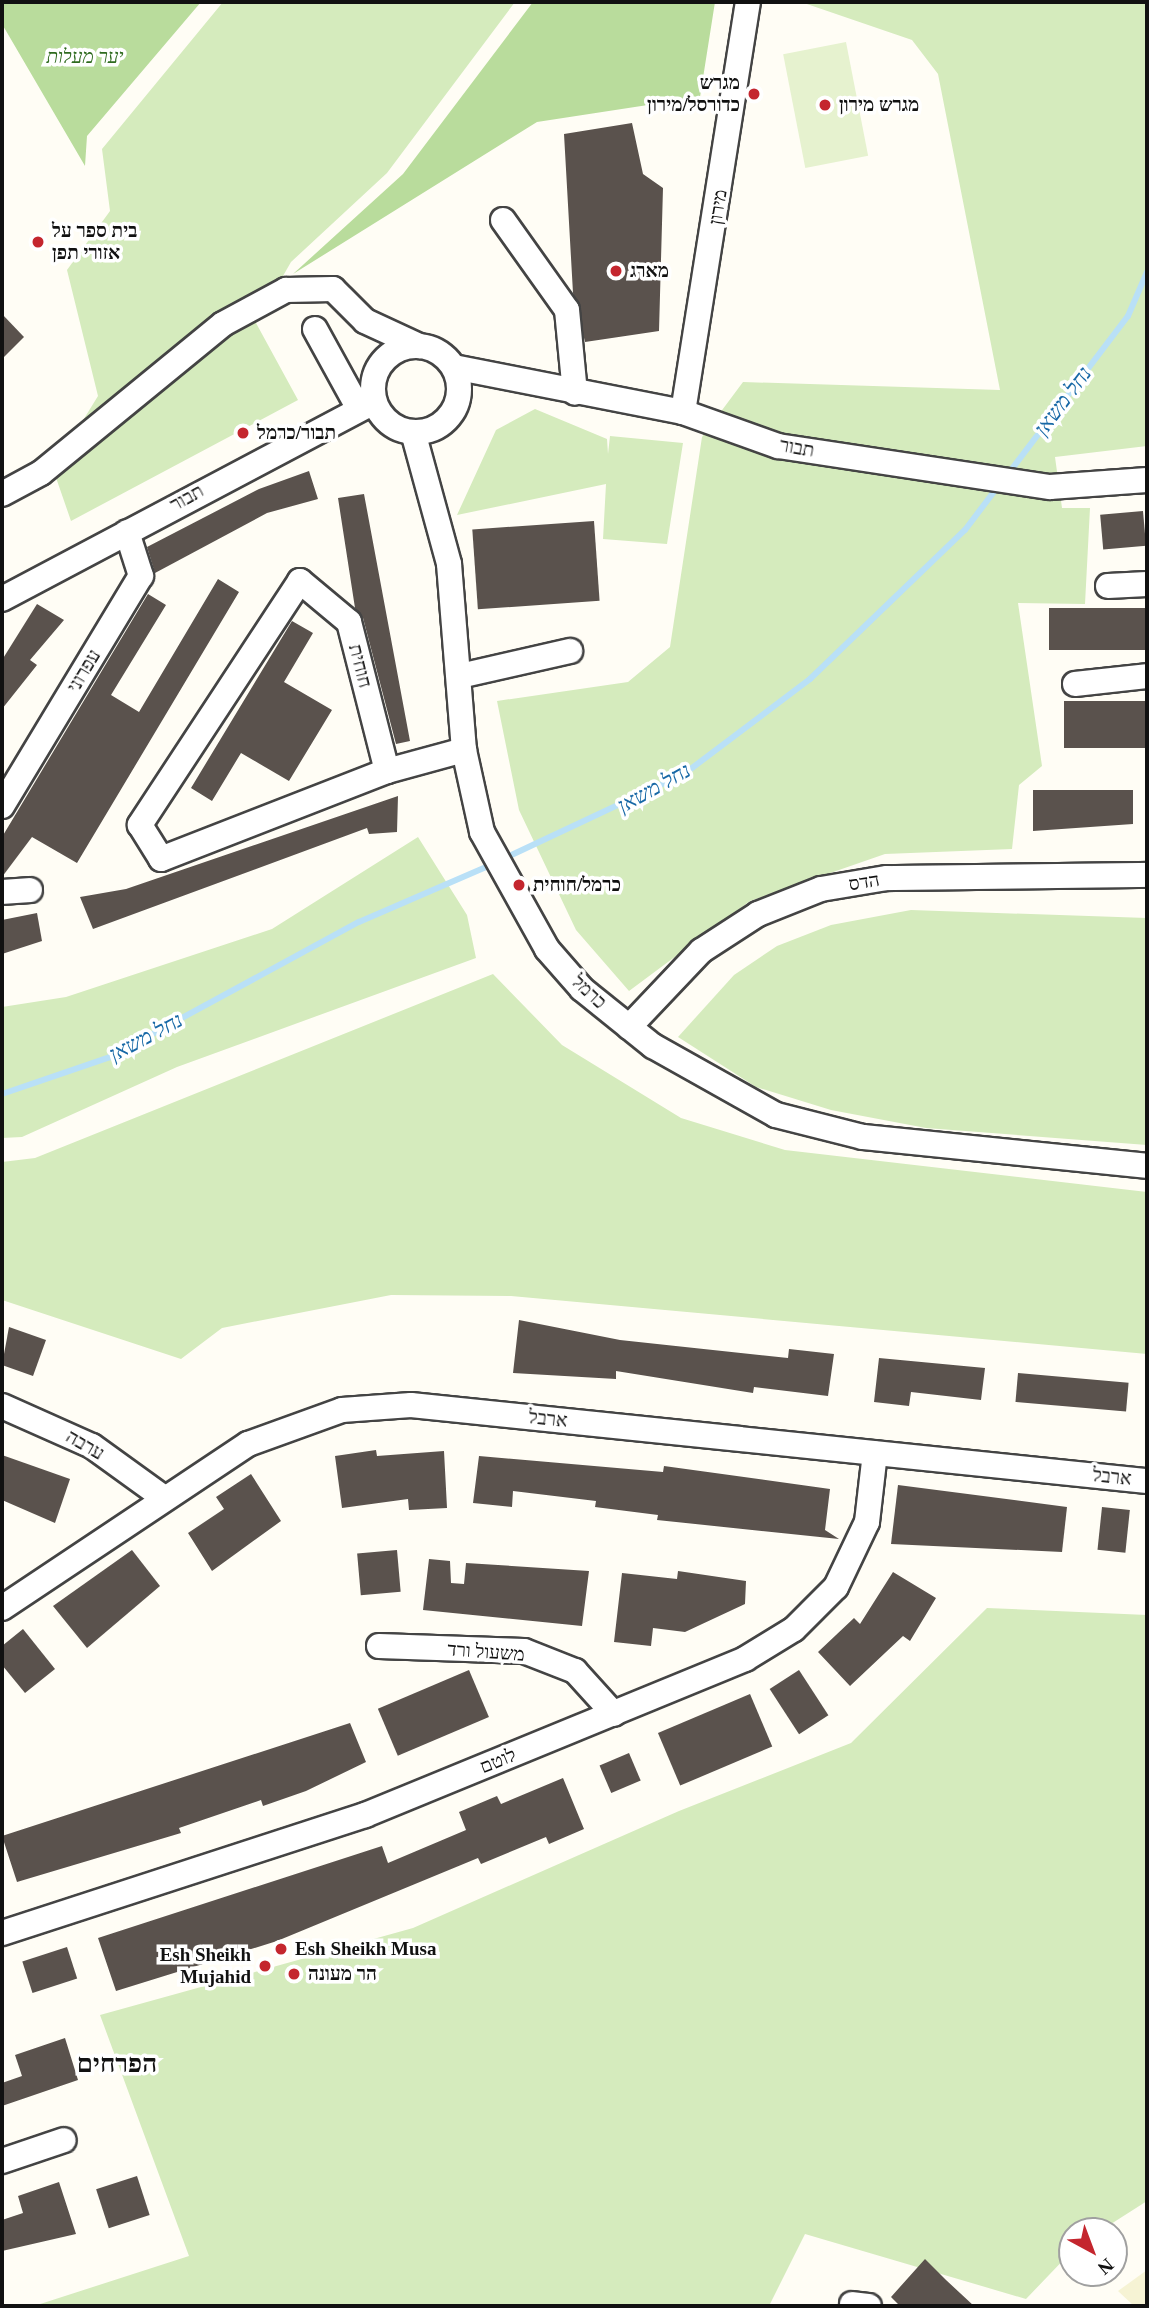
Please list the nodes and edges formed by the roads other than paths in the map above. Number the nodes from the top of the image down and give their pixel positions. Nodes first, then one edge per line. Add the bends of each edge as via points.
1 (748, 2) edge
2 (503, 220) dead end
3 (365, 321) junction
4 (315, 329) dead end
5 (419, 346) junction
6 (454, 367) junction
7 (375, 374) junction
8 (575, 393) junction
9 (366, 406) junction
10 (683, 412) junction
11 (413, 432) junction
12 (1147, 480) edge
13 (2, 494) edge
14 (127, 532) junction
15 (1147, 584) edge
16 (1108, 586) dead end
17 (2, 599) edge
18 (570, 651) dead end
19 (460, 676) junction
20 (1147, 676) edge
21 (1075, 684) dead end
22 (464, 751) junction
23 (387, 771) junction
24 (2, 806) edge
25 (1147, 875) edge
26 (30, 890) dead end
27 (2, 892) edge
28 (629, 1027) junction
29 (1147, 1166) edge
30 (2, 1406) edge
31 (875, 1453) junction
32 (1147, 1481) edge
33 (161, 1496) junction
34 (2, 1608) edge
35 (379, 1646) dead end
36 (614, 1714) junction
37 (2, 1933) edge
38 (65, 2140) dead end
39 (2, 2161) edge

1 - 10 street, מירון
2 - 8 street via 567,310
3 - 5 street
3 - 7 street
3 - 13 street via 333,289 310,285 253,303 41,472
4 - 9 street
5 - 6 street
5 - 7 street via 392,353
6 - 8 street, תבור
6 - 11 street via 459,393 449,417
7 - 9 street
8 - 10 street, תבור
9 - 11 street via 389,424
9 - 14 street, תבור
10 - 12 street, תבור via 778,446 1050,487
11 - 19 street, כרמל via 449,564
14 - 17 street, תבור
14 - 24 street, עפרוני via 141,576
15 - 16 street
18 - 19 street
19 - 22 street, כרמל
20 - 21 street
22 - 23 street
22 - 28 street, כרמל via 482,832 547,949 582,989
23 - 23 street, חוחית via 161,859 140,825 300,581 349,622
25 - 28 street, הדס via 887,878 821,889 758,914 701,951
26 - 27 street
28 - 29 street, כרמל via 720,1089 776,1115 863,1137
30 - 33 street, ערבה via 92,1446
31 - 32 street, ארבל
31 - 33 street, ארבל via 411,1405 342,1410 291,1423
31 - 36 street, לוטם via 867,1522 836,1587 794,1629 745,1659
33 - 34 street, ארבל
35 - 36 street, משעול ורד via 524,1651 575,1671
36 - 37 street, לוטם via 365,1815
38 - 39 street

